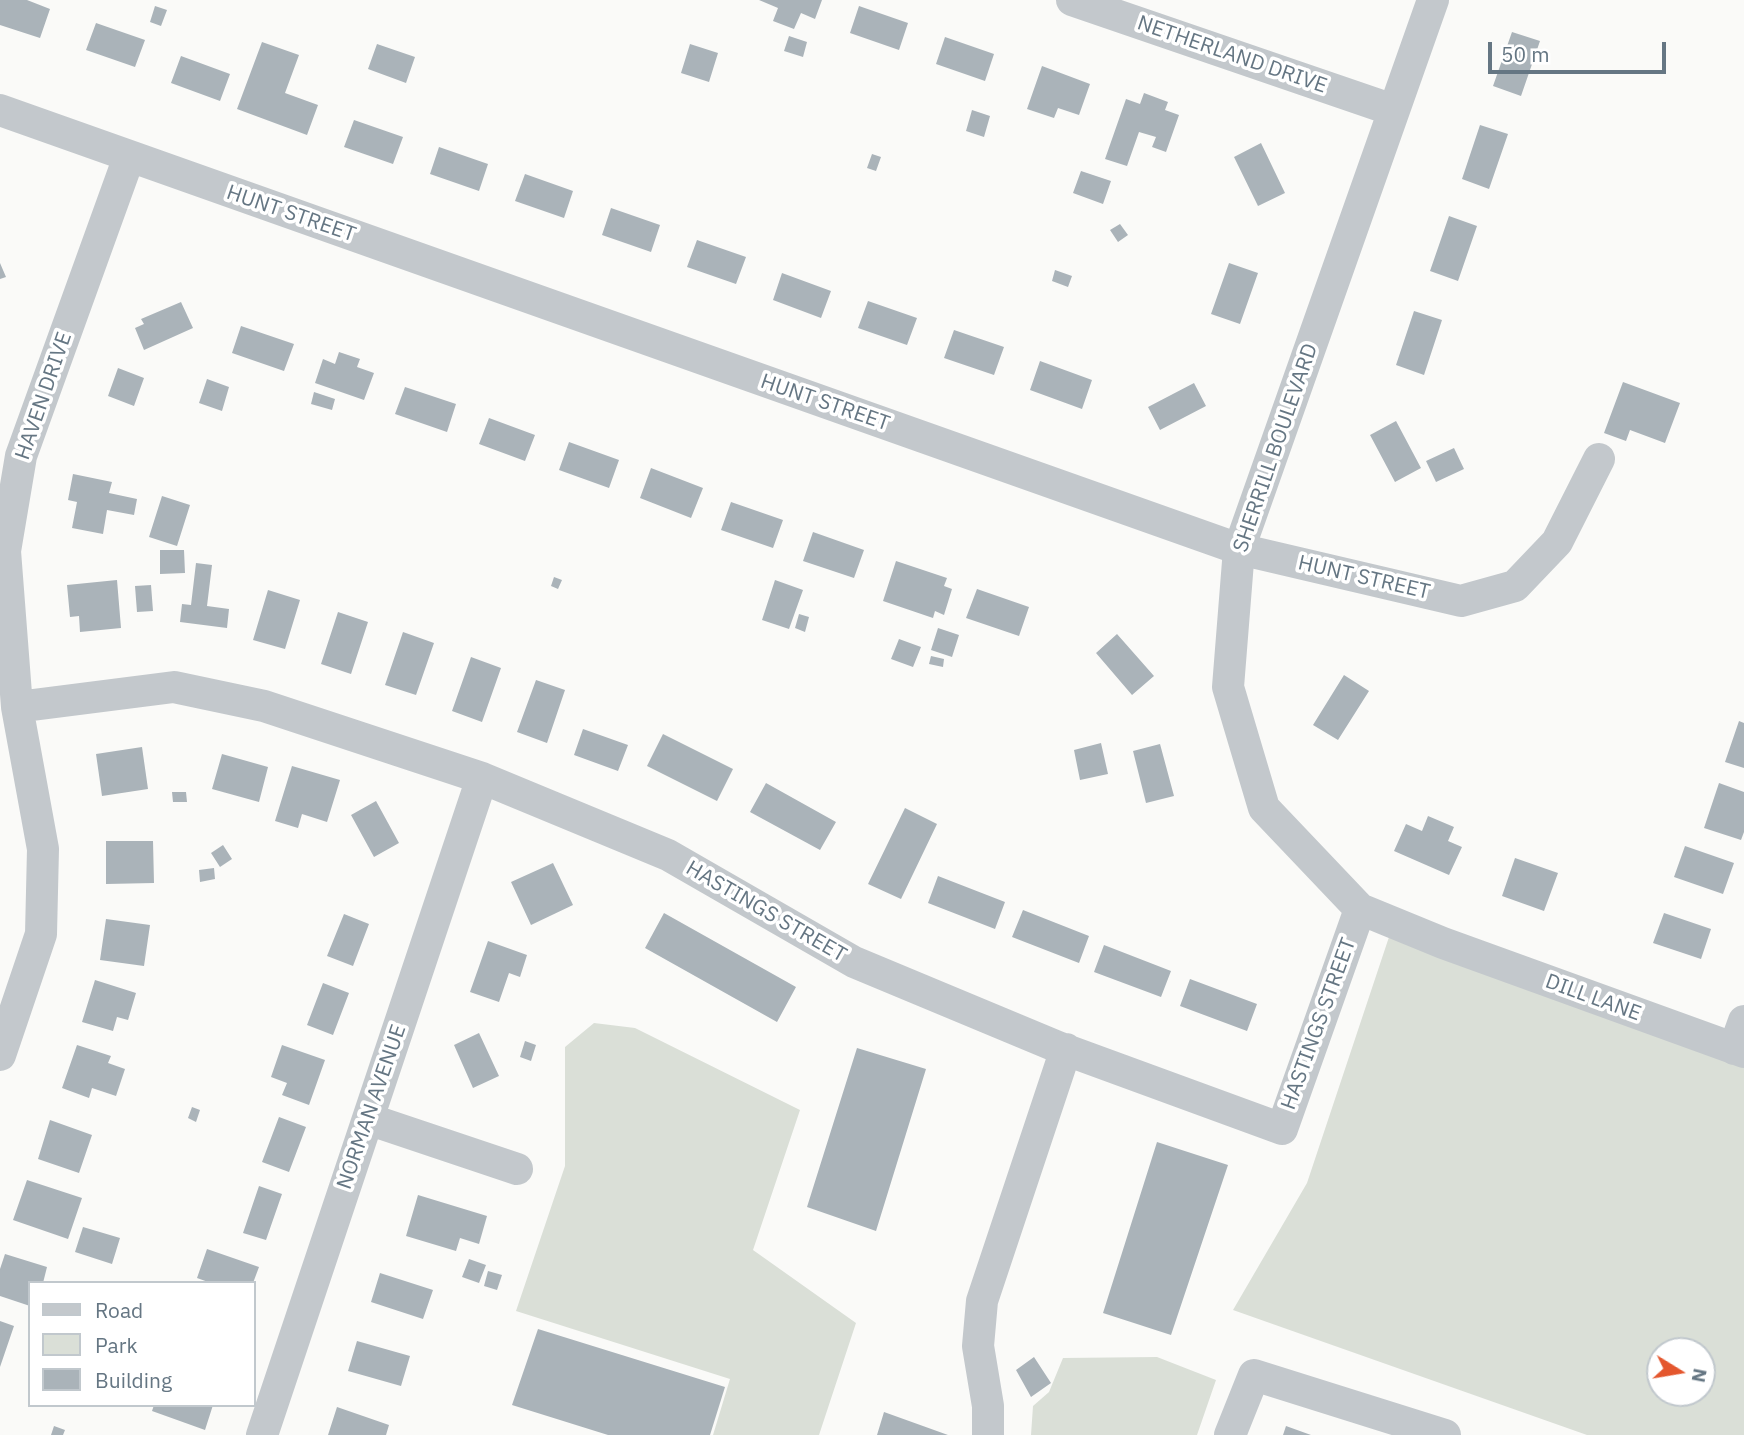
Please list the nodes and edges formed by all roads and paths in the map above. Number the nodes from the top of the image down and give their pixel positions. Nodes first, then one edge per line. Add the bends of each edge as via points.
1 (1072, 0) edge
2 (1433, 0) edge
3 (0, 110) edge
4 (1392, 110) junction
5 (129, 157) junction
6 (1599, 459) dead end
7 (1239, 549) junction
8 (2, 551) edge
9 (17, 707) junction
10 (482, 778) junction
11 (1360, 909) junction
12 (1443, 943) joint
13 (1741, 1041) edge
14 (1066, 1049) junction
15 (0, 1055) edge
16 (368, 1119) junction
17 (517, 1169) dead end
18 (262, 1435) edge
19 (988, 1435) edge
20 (1230, 1435) edge
21 (1445, 1435) edge

1 - 4 street, NETHERLAND DRIVE
2 - 4 street, SHERRILL BOULEVARD
3 - 5 street, HUNT STREET
4 - 7 street, SHERRILL BOULEVARD
5 - 7 street, HUNT STREET
5 - 8 street, HAVEN DRIVE via 21,456
6 - 7 street, HUNT STREET via 1557,542 1515,586 1461,601
7 - 11 street, SHERRILL BOULEVARD via 1228,687 1264,808
8 - 9 street, HAVEN DRIVE
9 - 10 street, HASTINGS STREET via 174,687 264,706
9 - 15 street, HAVEN DRIVE via 43,849 41,934
10 - 14 street, HASTINGS STREET via 668,855 854,962
10 - 16 street, NORMAN AVENUE
11 - 12 street, SHERRILL BOULEVARD
11 - 14 street, HASTINGS STREET via 1282,1129
12 - 13 street, DILL LANE
14 - 19 street via 982,1301 978,1346
16 - 17 street
16 - 18 street, NORMAN AVENUE
20 - 21 street via 1254,1375

